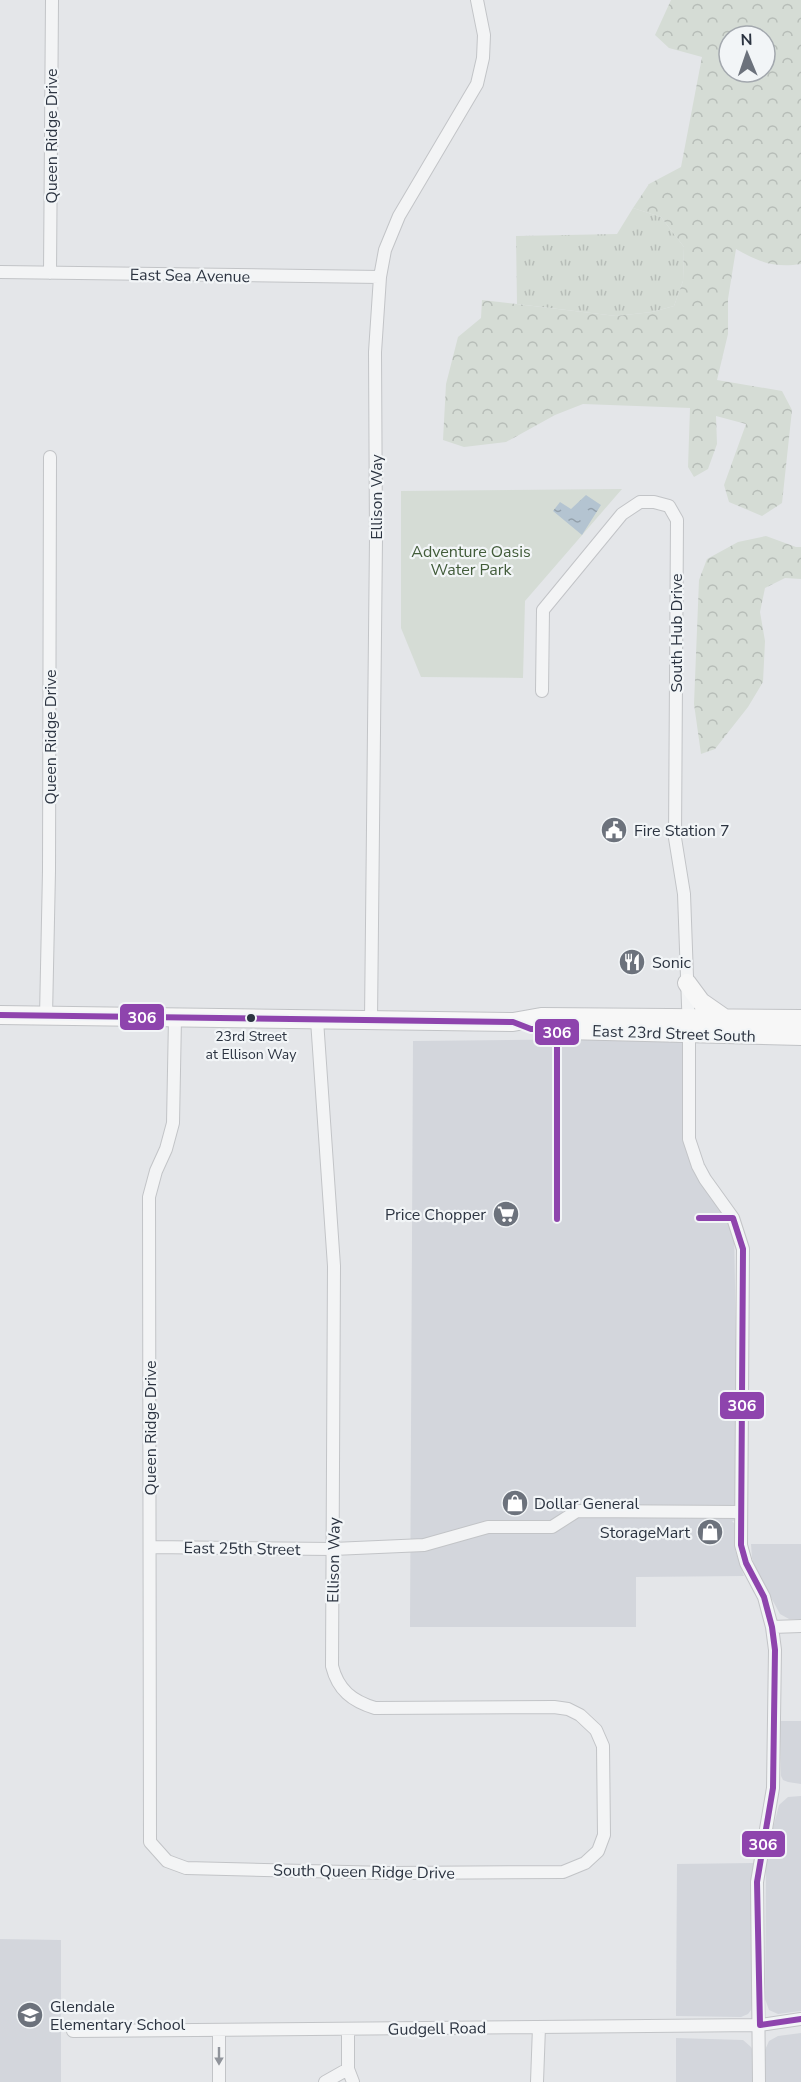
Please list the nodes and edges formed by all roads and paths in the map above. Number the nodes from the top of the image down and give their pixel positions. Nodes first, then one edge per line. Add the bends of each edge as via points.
1 (52, 0) edge
2 (477, 0) edge
3 (0, 272) edge
4 (50, 273) junction
5 (380, 277) junction
6 (50, 457) dead end
7 (542, 691) dead end
8 (687, 983) junction
9 (0, 1015) edge
10 (46, 1016) junction
11 (175, 1018) junction
12 (724, 1018) junction
13 (801, 1019) edge
14 (316, 1020) junction
15 (371, 1020) junction
16 (689, 1025) junction
17 (801, 1036) edge
18 (741, 1512) junction
19 (151, 1547) junction
20 (333, 1549) junction
21 (801, 1626) edge
22 (772, 1627) junction
23 (150, 1842) joint
24 (585, 1863) joint
25 (801, 2019) edge
26 (760, 2025) junction
27 (538, 2027) junction
28 (348, 2029) junction
29 (219, 2030) junction
30 (73, 2031) dead end
31 (348, 2069) junction
32 (219, 2082) edge
33 (325, 2082) edge
34 (353, 2082) edge
35 (537, 2082) edge
36 (759, 2082) edge

1 - 4 street, Queen Ridge Drive
2 - 5 street, Ellison Way via 484,35 477,84 399,216 385,250
3 - 4 street, East Sea Avenue
4 - 5 street, East Sea Avenue
5 - 15 street, Ellison Way via 375,352
6 - 10 street, Queen Ridge Drive
7 - 8 street, South Hub Drive via 543,610 622,514 640,502 669,506 676,520 675,838 684,894
8 - 12 main road via 701,1002
8 - 16 street, South Hub Drive
9 - 10 main road, East 23rd Street South
10 - 11 main road, East 23rd Street South
11 - 14 main road, East 23rd Street South
11 - 19 street, Queen Ridge Drive via 173,1123 149,1197
12 - 13 main road, East 23rd Street South
12 - 16 main road, East 23rd Street South
14 - 15 main road, East 23rd Street South
14 - 20 street, Ellison Way via 334,1266
15 - 16 main road, East 23rd Street South via 513,1022 531,1029
16 - 17 main road, East 23rd Street South
16 - 18 street, South Hub Drive via 689,1138 705,1179 733,1218 743,1249
18 - 20 street, East 25th Street via 577,1511 552,1527 488,1527 424,1545
18 - 22 street, South Hub Drive via 741,1545 764,1597
19 - 20 street, East 25th Street
19 - 23 street, Queen Ridge Drive
20 - 24 street, Ellison Way via 332,1666 345,1693 359,1703 375,1708 554,1707 580,1714 596,1730 603,1746 604,1835 598,1851
21 - 22 street
22 - 26 street, South Hub Drive via 773,1788 757,1882
23 - 24 street, South Queen Ridge Drive via 167,1861 186,1868 563,1872
25 - 26 street, Gudgell Road
26 - 27 street, Gudgell Road
26 - 36 street
27 - 28 street, Gudgell Road
27 - 35 street
28 - 29 street, Gudgell Road
28 - 31 street
29 - 30 street, Gudgell Road
29 -> 32 street
31 - 33 street
31 - 34 street

